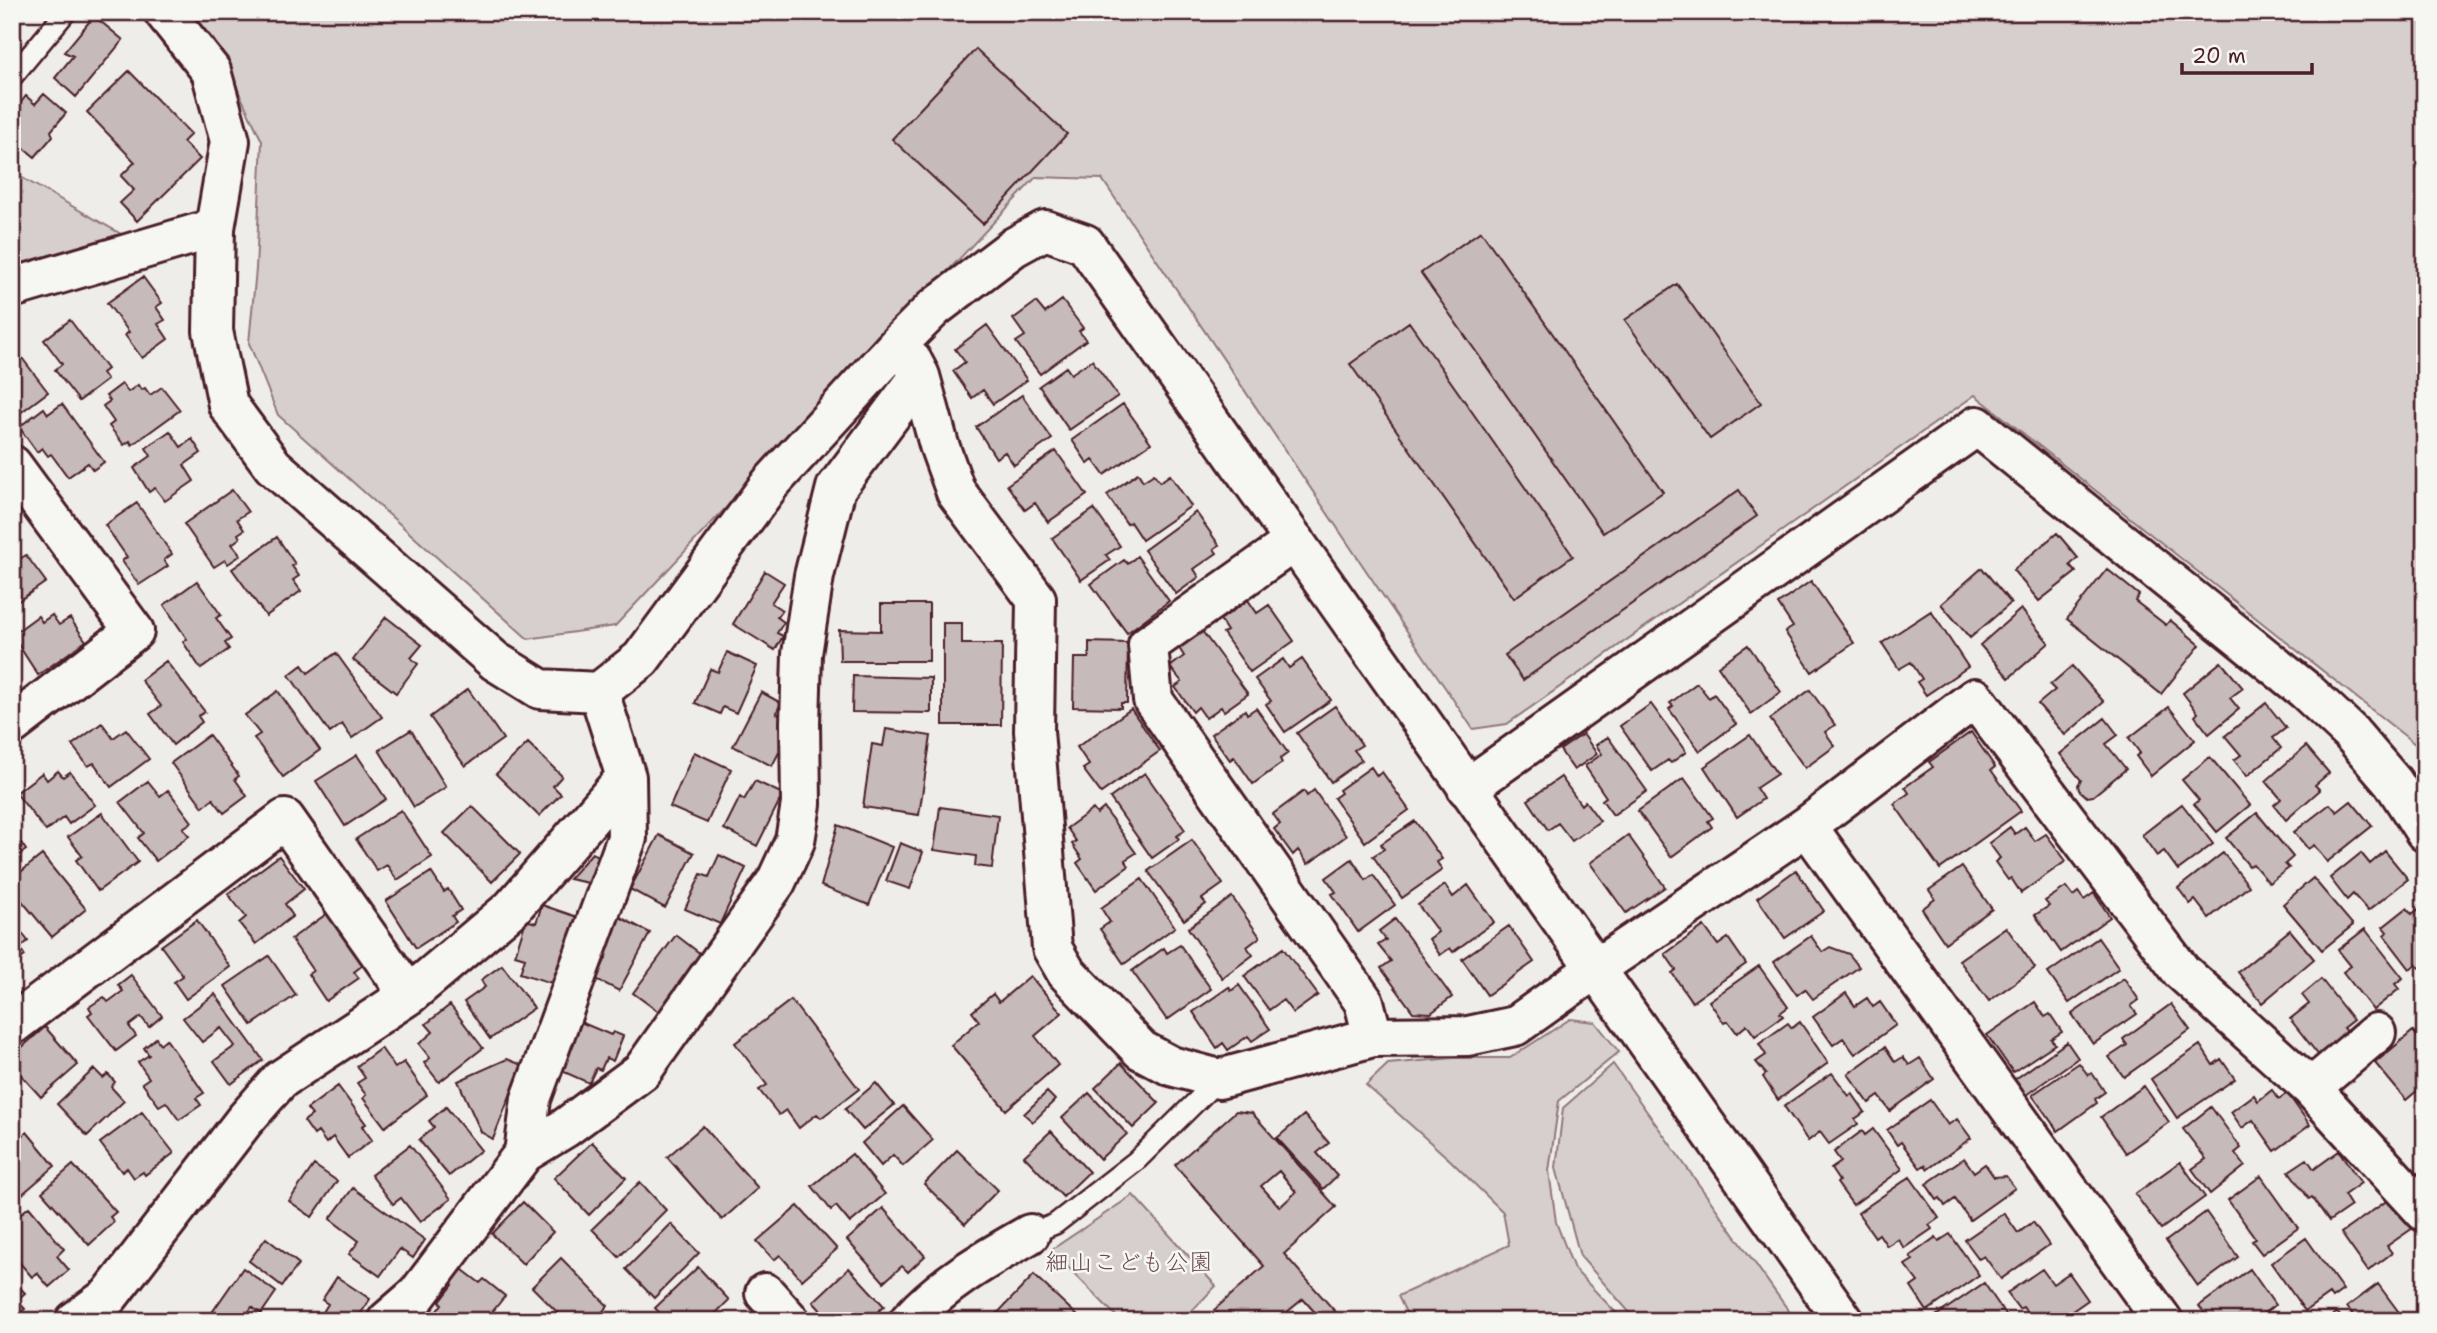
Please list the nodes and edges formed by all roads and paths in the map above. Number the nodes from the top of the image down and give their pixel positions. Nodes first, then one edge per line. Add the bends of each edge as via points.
1 (66, 12) edge
2 (164, 12) edge
3 (12, 77) edge
4 (215, 229) junction
5 (12, 289) edge
6 (900, 342) junction
7 (920, 376) junction
8 (12, 465) edge
9 (1295, 541) junction
10 (599, 692) junction
11 (12, 725) edge
12 (626, 777) junction
13 (1467, 788) junction
14 (1807, 826) junction
15 (2425, 832) edge
16 (1595, 969) junction
17 (409, 995) junction
18 (12, 1025) edge
19 (2376, 1033) dead end
20 (1373, 1037) junction
21 (1219, 1079) junction
22 (2311, 1088) junction
23 (524, 1153) junction
24 (2425, 1212) edge
25 (1030, 1234) joint
26 (416, 1308) edge
27 (75, 1321) edge
28 (387, 1321) edge
29 (909, 1321) edge
30 (1844, 1321) edge
31 (2163, 1321) edge

1 - 3 lane
2 - 4 street via 211,71 230,141
4 - 5 street
4 - 10 street via 213,331 228,405 272,466 495,661 540,689
6 - 7 street
6 - 9 street via 934,308 1014,247 1045,230 1085,244
6 - 10 street via 770,484 641,659
7 - 21 street via 956,492 1036,599 1034,731 1052,948 1066,972 1141,1050 1171,1066
7 - 23 street via 836,488 814,576 802,654 801,804 795,841 776,882 642,1071
8 - 11 street via 134,631
9 - 13 street
9 - 20 street via 1148,645 1153,699 1364,1002
10 - 12 street
12 - 17 street via 512,908
12 - 23 street via 627,838 531,1100
13 - 15 street via 1977,426 2305,690 2351,733 2393,782
13 - 16 street
14 - 16 street
14 - 22 street via 1976,698 2181,971
14 - 31 street
16 - 20 street via 1515,1026 1468,1035
16 - 30 street
17 - 18 street via 285,819
17 - 27 street via 280,1080 109,1296
19 - 22 street
20 - 21 street
21 - 25 lane via 1136,1161 1055,1224
22 - 24 street
23 - 26 street
25 - 29 street via 969,1269
26 - 28 street

